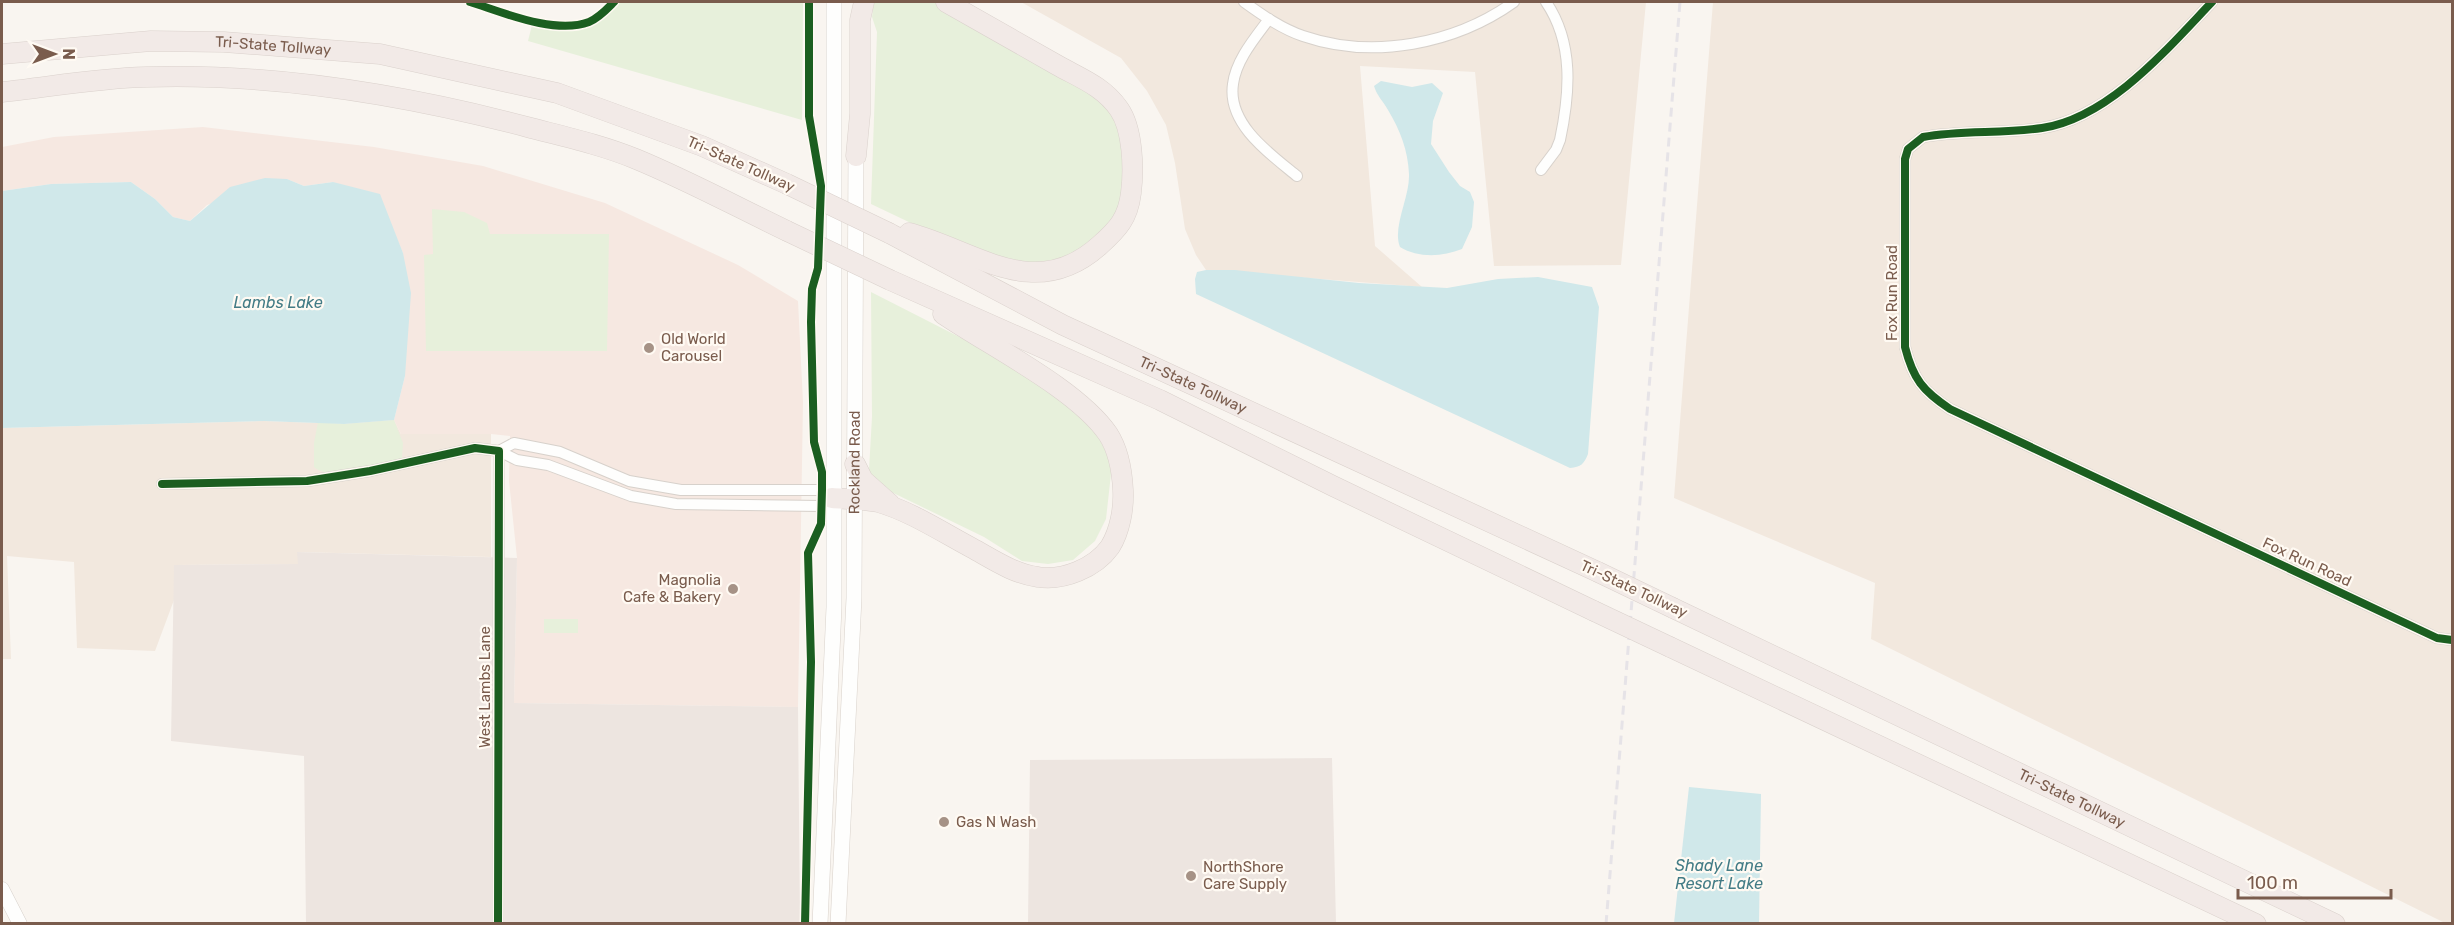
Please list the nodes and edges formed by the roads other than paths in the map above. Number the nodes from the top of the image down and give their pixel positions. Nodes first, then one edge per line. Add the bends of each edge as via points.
1 (834, 2) edge
2 (854, 2) edge
3 (864, 2) edge
4 (946, 2) edge
5 (1244, 2) edge
6 (1514, 2) edge
7 (1546, 2) edge
8 (2212, 2) edge
9 (1269, 19) junction
10 (2, 54) edge
11 (2, 92) edge
12 (856, 156) junction
13 (1541, 170) dead end
14 (1297, 176) dead end
15 (889, 233) junction
16 (898, 285) junction
17 (498, 450) junction
18 (855, 464) junction
19 (615, 475) junction
20 (162, 484) dead end
21 (611, 488) junction
22 (673, 489) junction
23 (740, 490) junction
24 (832, 498) junction
25 (855, 500) junction
26 (671, 503) junction
27 (740, 505) junction
28 (894, 508) junction
29 (2452, 640) edge
30 (2, 889) edge
31 (20, 924) edge
32 (498, 924) edge
33 (820, 924) edge
34 (838, 924) edge
35 (2256, 924) edge
36 (2335, 924) edge

1 - 24 main road, Rockland Road
2 - 12 main road, Rockland Road
3 - 12 highway
4 - 15 highway via 1095,84 1120,110 1134,169 1130,204 1122,224 1098,247 1080,260 1052,271 1003,269 911,234
5 - 9 street
6 - 9 street via 1465,29 1399,46 1336,44 1305,37
7 - 13 street via 1563,32 1568,73 1560,140
8 - 29 street, Fox Run Road via 2134,80 2077,117 2045,128 1923,137 1908,149 1905,347 1909,363 1924,390 1950,409 2437,638
9 - 14 street via 1240,63 1233,83 1233,102 1260,146
10 - 15 highway, Tri-State Tollway, bridge via 151,41 224,42 380,54 556,93 702,146
11 - 16 highway, Tri-State Tollway, bridge via 144,77 222,77 381,95 493,117 635,158
12 - 18 main road, Rockland Road
15 - 36 highway, Tri-State Tollway, bridge via 1063,325 1598,572
16 - 28 highway via 1052,384 1090,413 1109,435 1122,466 1124,498 1110,547 1081,570 1051,578 1013,570
16 - 35 highway, Tri-State Tollway, bridge via 1160,400 1594,611
17 - 19 street via 514,442 560,452
17 - 20 street via 476,448 307,482
17 - 21 street via 517,460 548,465
17 - 32 street, West Lambs Lane
18 - 25 main road, Rockland Road
18 - 28 highway via 863,480
19 - 21 street
19 - 22 street
21 - 26 street
22 - 23 street
22 - 26 street
23 - 24 street via 822,490
23 - 27 street
24 - 25 highway
24 - 27 street via 822,506
24 - 33 main road, Rockland Road via 833,650
25 - 28 highway
25 - 34 main road, Rockland Road
26 - 27 street
30 - 31 street

